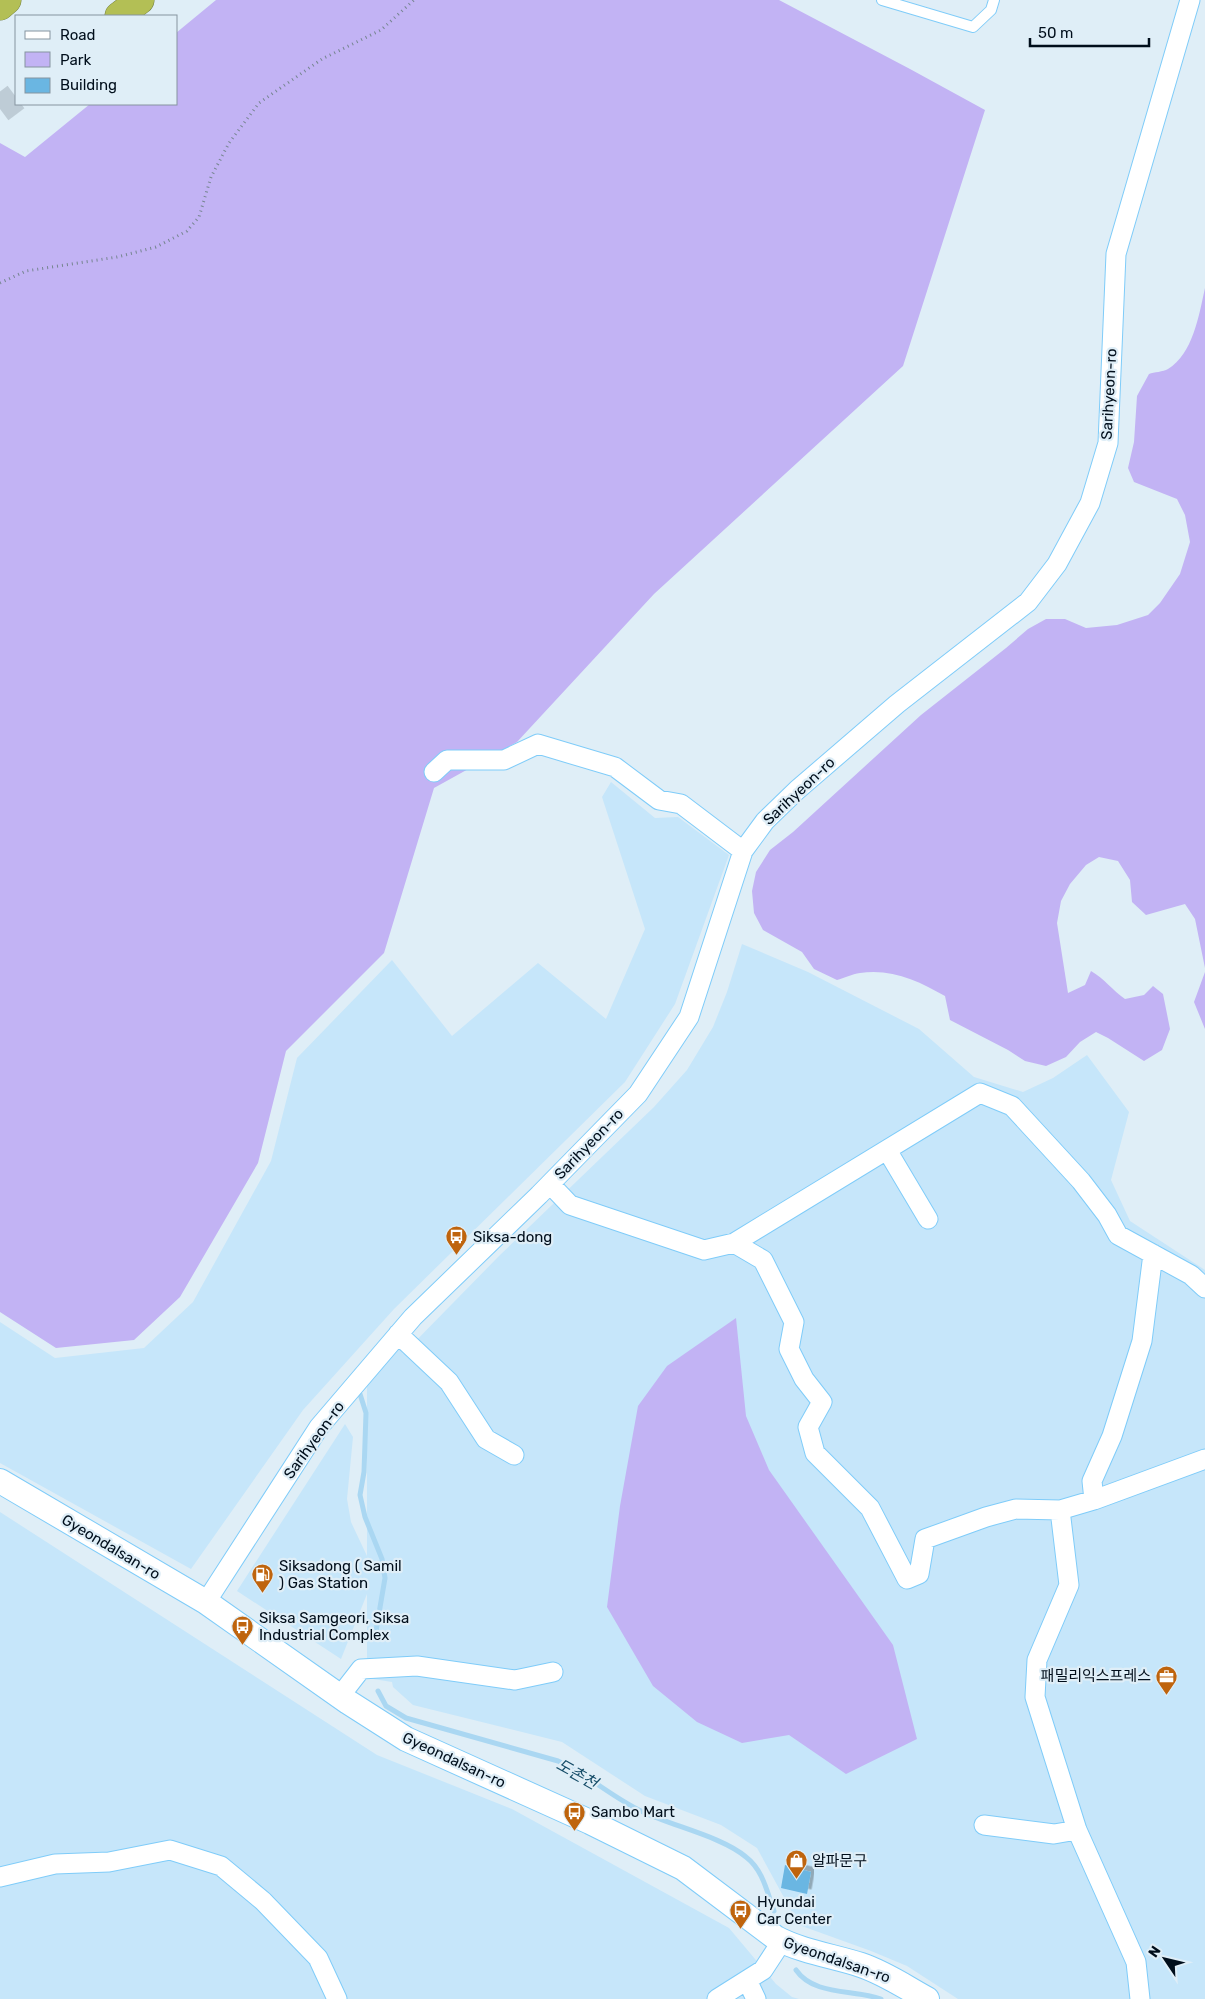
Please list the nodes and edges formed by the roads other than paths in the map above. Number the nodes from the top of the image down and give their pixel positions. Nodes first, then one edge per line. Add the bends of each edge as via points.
1 (7, 0) edge
2 (140, 0) edge
3 (882, 0) edge
4 (994, 0) edge
5 (1190, 0) edge
6 (0, 6) edge
7 (120, 15) edge
8 (434, 772) dead end
9 (743, 851) junction
10 (887, 1150) junction
11 (550, 1184) junction
12 (928, 1219) dead end
13 (734, 1243) junction
14 (1153, 1254) junction
15 (1205, 1288) edge
16 (398, 1334) junction
17 (514, 1455) dead end
18 (1205, 1459) edge
19 (0, 1481) edge
20 (1094, 1500) junction
21 (1060, 1510) junction
22 (206, 1602) junction
23 (553, 1672) dead end
24 (340, 1696) junction
25 (984, 1825) dead end
26 (1077, 1830) junction
27 (0, 1877) edge
28 (782, 1941) junction
29 (748, 1980) junction
30 (723, 1997) edge
31 (337, 1999) edge
32 (756, 1999) edge
33 (927, 1999) edge
34 (1140, 1999) edge

1 - 6 highway
2 - 7 highway
3 - 4 lane via 973,27 990,10
5 - 9 street, Sarihyeon-ro via 1116,254 1108,443 1090,503 1057,564 1028,602 897,704 797,790 765,821
8 - 9 street via 447,760 504,760 538,744 615,767 659,800 681,804
9 - 11 street, Sarihyeon-ro via 689,1017 638,1094
10 - 12 street
10 - 13 street
10 - 14 street via 980,1093 1012,1106 1081,1181 1108,1214 1118,1235
11 - 13 street via 570,1205 704,1250
11 - 16 street, Sarihyeon-ro
13 - 21 street via 763,1260 794,1322 790,1349 804,1379 822,1402 808,1428 815,1453 870,1508 908,1579 919,1574 925,1539 1016,1509
14 - 15 street via 1191,1275
14 - 20 street via 1142,1341 1112,1436 1092,1481
16 - 17 street via 449,1382 486,1439
16 - 22 street, Sarihyeon-ro via 319,1427
18 - 20 street
19 - 22 street, Gyeondalsan-ro
20 - 21 street
21 - 26 street via 1069,1585 1037,1660 1035,1697
22 - 24 street, Gyeondalsan-ro
23 - 24 street via 515,1680 417,1666 361,1669
24 - 28 street, Gyeondalsan-ro via 406,1739 599,1826 683,1868
25 - 26 street via 1054,1834
26 - 34 street via 1136,1962
27 - 31 street via 56,1864 109,1862 170,1850 221,1866 264,1901 318,1958
28 - 29 street via 763,1970
28 - 33 street, Gyeondalsan-ro via 875,1970
29 - 30 street
29 - 32 street

